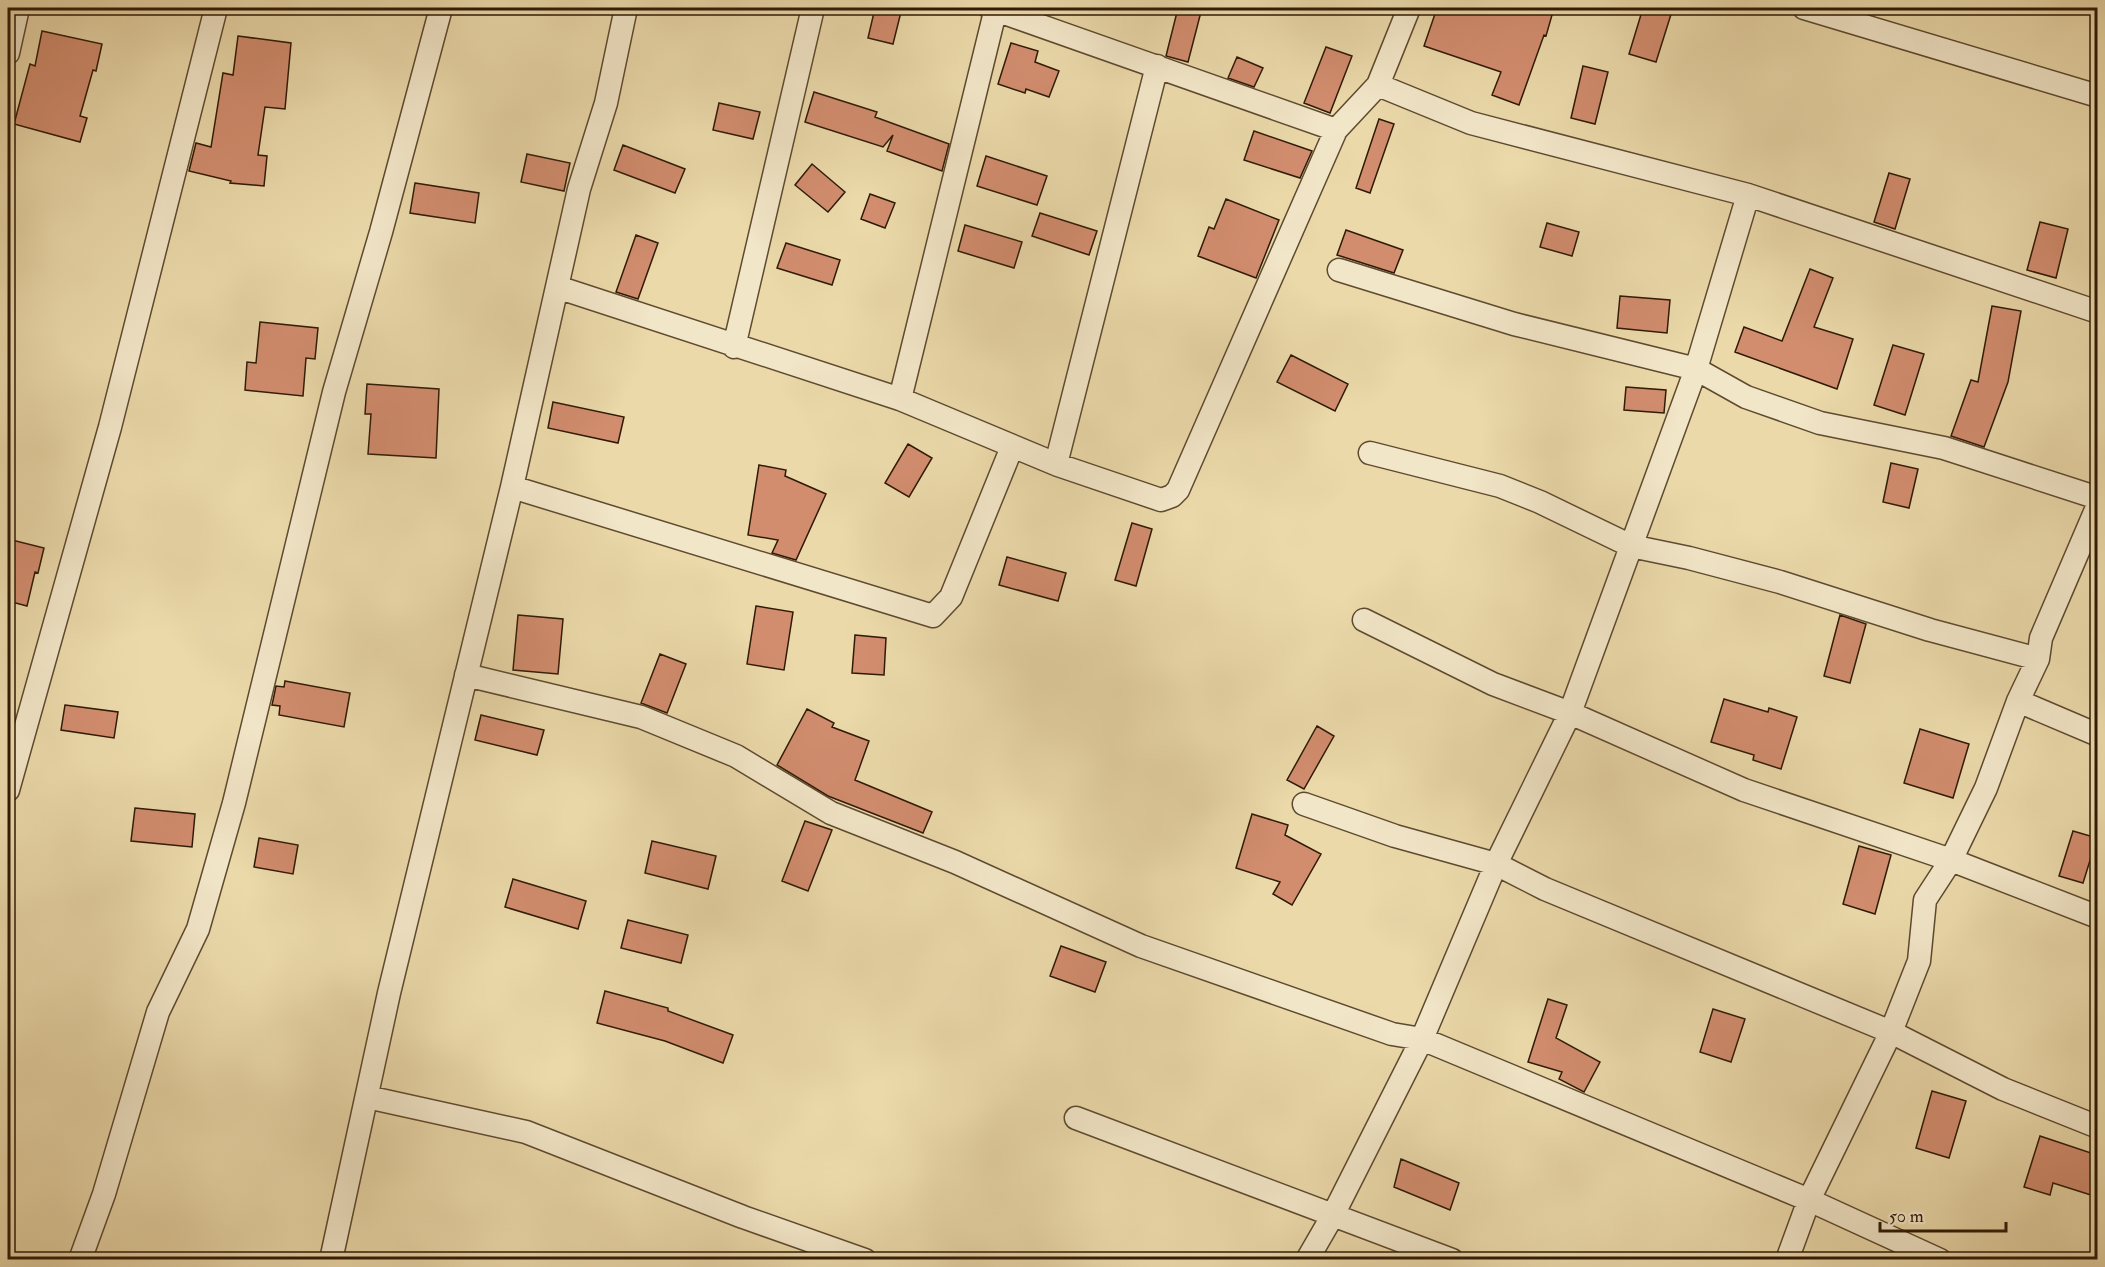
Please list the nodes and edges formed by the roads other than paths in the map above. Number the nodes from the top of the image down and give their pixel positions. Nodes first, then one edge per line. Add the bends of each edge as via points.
1 (18, 8) edge
2 (216, 8) edge
3 (441, 8) edge
4 (626, 8) edge
5 (813, 8) edge
6 (994, 8) edge
7 (1409, 8) edge
8 (1804, 8) edge
9 (8, 52) edge
10 (1157, 66) junction
11 (1378, 85) junction
12 (2097, 96) edge
13 (1336, 130) junction
14 (1748, 195) junction
15 (1339, 270) dead end
16 (556, 287) junction
17 (2097, 312) edge
18 (734, 347) junction
19 (1696, 369) junction
20 (900, 399) junction
21 (1012, 447) junction
22 (1370, 453) dead end
23 (1056, 464) junction
24 (512, 487) junction
25 (2097, 498) edge
26 (2097, 505) edge
27 (1631, 546) junction
28 (1364, 620) dead end
29 (2038, 658) junction
30 (466, 675) junction
31 (2018, 701) junction
32 (1570, 713) junction
33 (17, 720) edge
34 (2097, 735) edge
35 (8, 790) edge
36 (1304, 804) dead end
37 (1951, 860) junction
38 (1496, 864) junction
39 (2097, 917) edge
40 (1891, 1032) junction
41 (1422, 1039) junction
42 (367, 1097) junction
43 (1076, 1118) dead end
44 (2097, 1127) edge
45 (1809, 1200) junction
46 (1333, 1215) junction
47 (80, 1260) edge
48 (331, 1260) edge
49 (865, 1260) edge
50 (1307, 1260) edge
51 (1452, 1260) edge
52 (1787, 1260) edge
53 (1940, 1260) edge

1 - 9 street
2 - 33 street via 110,427
3 - 47 street via 334,392 234,803 198,929 158,1012 104,1194
4 - 16 street via 606,103 579,189
5 - 18 street
6 - 10 street
6 - 20 street
7 - 11 street
8 - 12 street
10 - 13 street
10 - 23 street
11 - 13 street
11 - 14 street via 1471,123
13 - 23 street via 1178,490 1161,500
14 - 17 street
14 - 19 street
15 - 19 street via 1514,324
16 - 18 street
16 - 24 street
18 - 20 street
19 - 25 street via 1746,397 1820,423 1944,448
19 - 27 street
20 - 21 street
21 - 23 street
21 - 24 street via 951,597 933,616
22 - 27 street via 1500,486
24 - 30 street
26 - 29 street via 2041,638
27 - 29 street via 1780,582 1930,630
27 - 32 street
28 - 32 street via 1493,684
29 - 31 street
30 - 41 street via 641,717 736,756 831,813 955,862 1141,946 1392,1034
30 - 42 street
31 - 34 street
31 - 37 street via 1986,788
32 - 37 street via 1744,790
32 - 38 street
33 - 35 street
36 - 38 street via 1395,836
37 - 39 street
37 - 40 street via 1925,900 1919,961
38 - 40 street via 1545,889
38 - 41 street
40 - 44 street via 2003,1089
40 - 45 street
41 - 45 street
41 - 46 street
42 - 48 street
42 - 49 street via 526,1132
43 - 46 street
45 - 52 street
45 - 53 street
46 - 50 street
46 - 51 street

